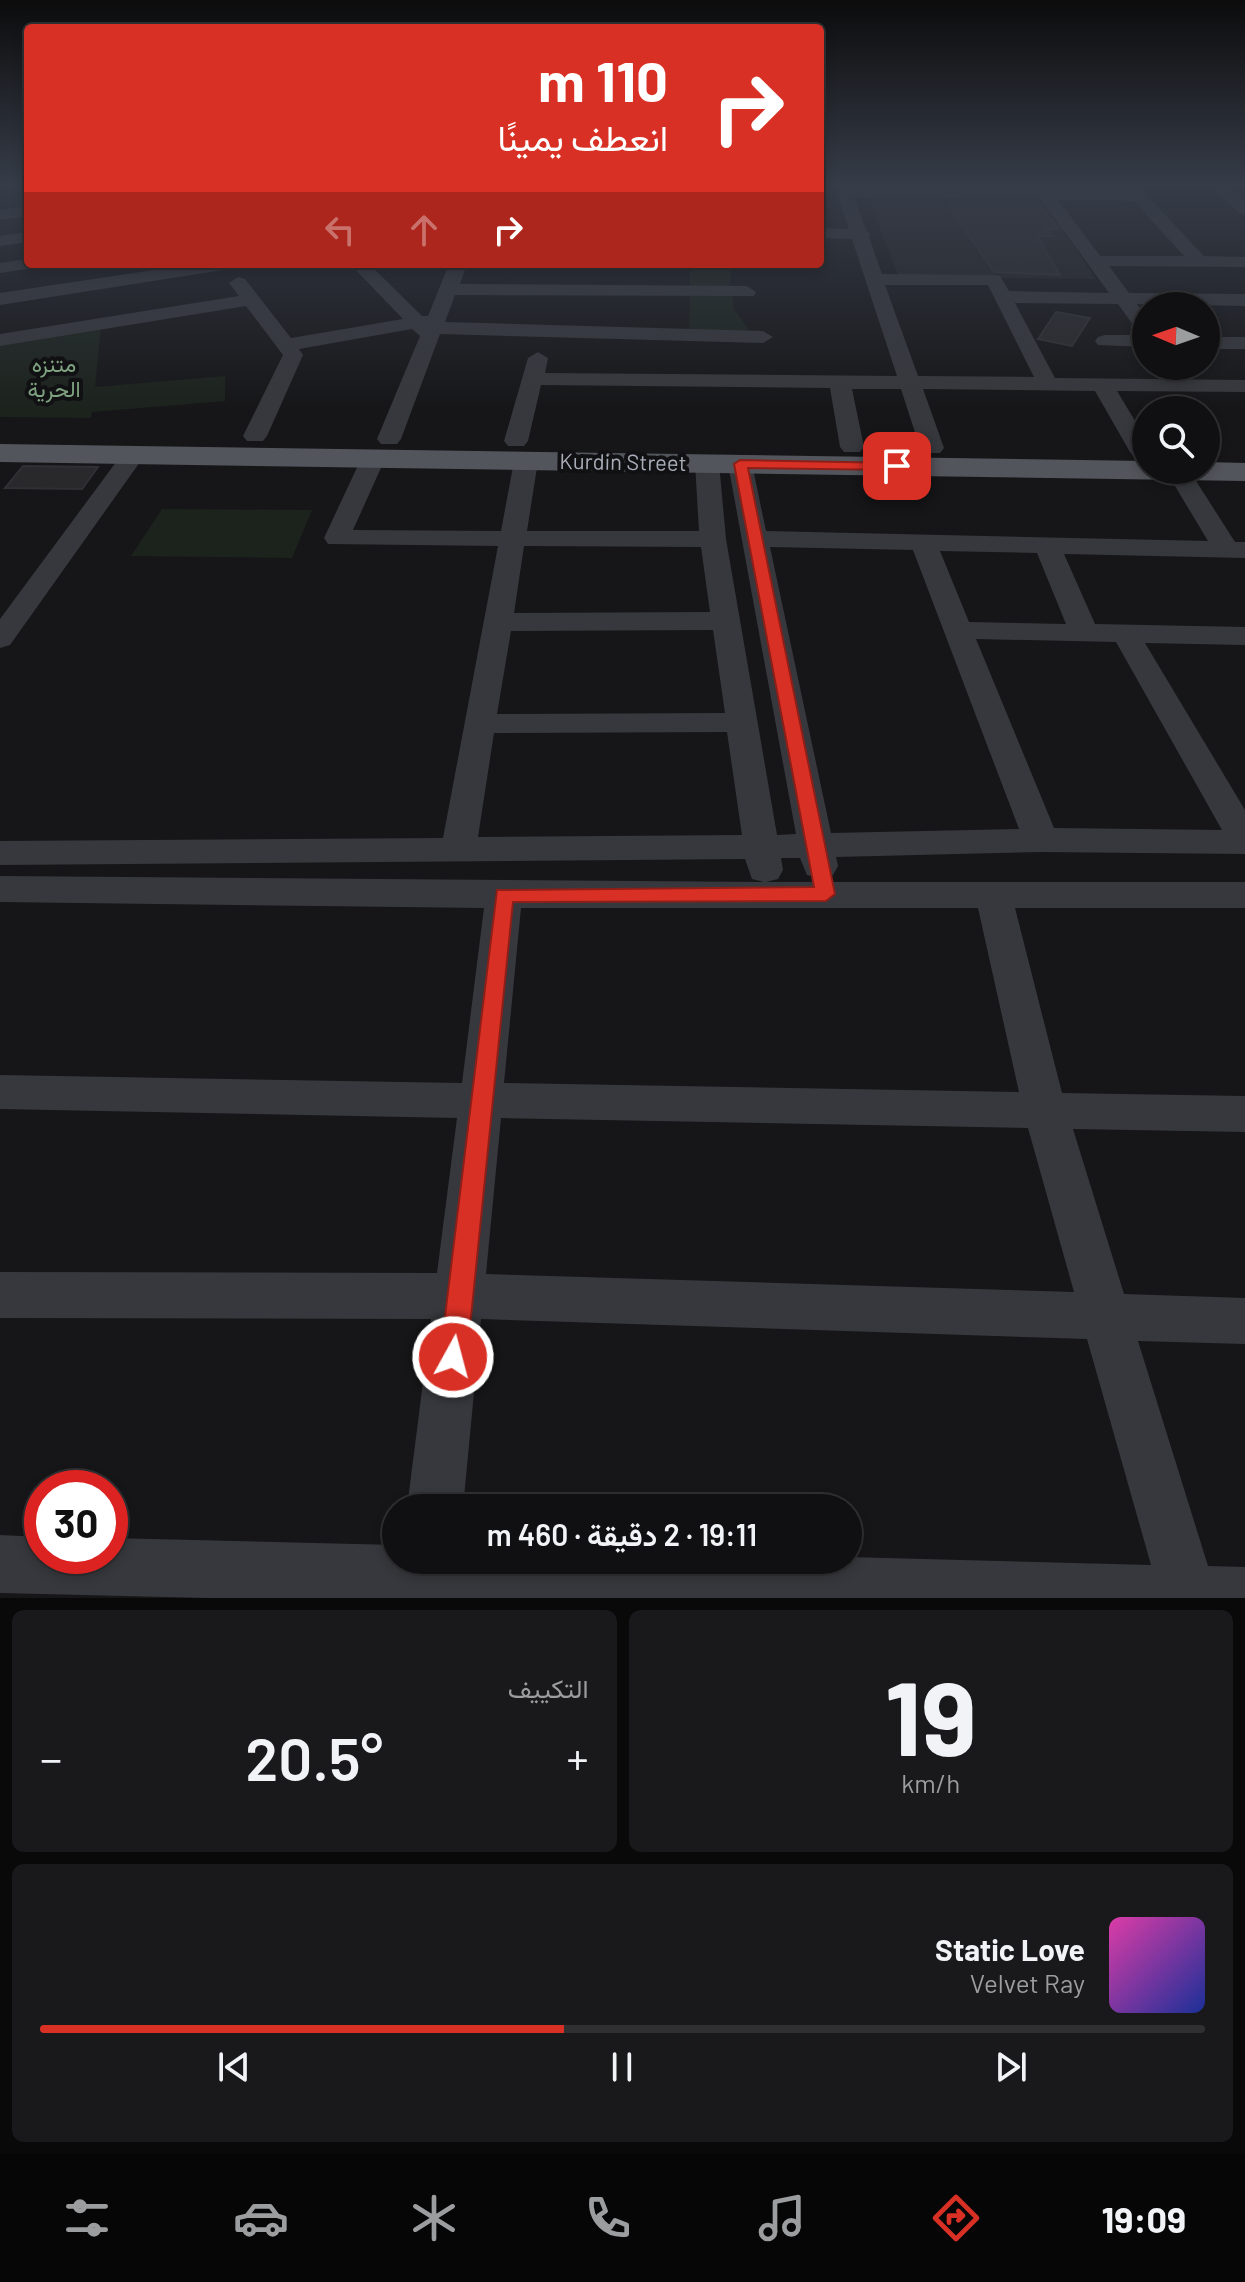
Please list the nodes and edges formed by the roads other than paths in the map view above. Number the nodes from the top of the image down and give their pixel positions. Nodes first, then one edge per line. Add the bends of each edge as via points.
1 (1096, 261) edge
2 (871, 262) edge
3 (1155, 262) edge
4 (1199, 262) joint
5 (1245, 262) edge
6 (24, 265) edge
7 (0, 268) edge
8 (213, 268) edge
9 (228, 268) edge
10 (363, 268) edge
11 (456, 268) edge
12 (877, 279) junction
13 (448, 289) junction
14 (49, 291) junction
15 (1003, 297) junction
16 (1123, 298) junction
17 (0, 299) edge
18 (251, 300) junction
19 (1245, 300) edge
20 (1132, 310) edge
21 (428, 327) junction
22 (67, 329) junction
23 (681, 329) junction
24 (545, 330) junction
25 (0, 340) edge
26 (1105, 341) dead end
27 (1132, 341) edge
28 (1220, 343) edge
29 (1245, 343) edge
30 (287, 345) junction
31 (770, 348) junction
32 (533, 379) junction
33 (1184, 380) edge
34 (791, 382) junction
35 (840, 382) junction
36 (911, 382) junction
37 (1047, 383) junction
38 (1102, 384) junction
39 (1188, 386) junction
40 (1245, 386) edge
41 (0, 433) edge
42 (1132, 433) edge
43 (255, 436) junction
44 (852, 447) junction
45 (932, 448) junction
46 (381, 449) junction
47 (521, 451) junction
48 (1132, 452) edge
49 (0, 453) edge
50 (1220, 453) edge
51 (1245, 453) edge
52 (133, 455) junction
53 (707, 463) junction
54 (740, 464) junction
55 (1132, 470) edge
56 (1220, 472) edge
57 (1245, 472) edge
58 (1188, 484) edge
59 (713, 539) junction
60 (754, 539) junction
61 (512, 540) junction
62 (924, 545) junction
63 (1047, 546) junction
64 (1236, 550) edge
65 (728, 621) junction
66 (498, 622) junction
67 (959, 630) junction
68 (1084, 633) junction
69 (1125, 633) junction
70 (1245, 636) edge
71 (0, 639) edge
72 (743, 722) junction
73 (480, 724) junction
74 (1041, 840) junction
75 (1245, 841) edge
76 (816, 846) junction
77 (761, 847) junction
78 (458, 850) junction
79 (0, 853) edge
80 (0, 889) edge
81 (769, 893) junction
82 (993, 893) junction
83 (826, 894) junction
84 (504, 895) junction
85 (1245, 895) edge
86 (0, 1092) edge
87 (481, 1100) junction
88 (1045, 1110) junction
89 (1245, 1114) edge
90 (0, 1295) edge
91 (461, 1296) junction
92 (1107, 1318) junction
93 (1245, 1321) edge
94 (437, 1494) edge
95 (0, 1564) edge
96 (427, 1578) edge
97 (1189, 1596) edge
98 (1245, 1596) edge

1 - 16 street
2 - 12 street
3 - 4 street
4 - 5 street
6 - 7 street
8 - 14 street
9 - 18 street
10 - 21 street
11 - 13 street
12 - 15 street via 994,280
12 - 36 street
13 - 21 street
13 - 23 street
14 - 17 street
14 - 22 street
15 - 16 street
15 - 37 street
16 - 19 street
16 - 20 street
18 - 22 street
18 - 30 street
21 - 24 street
21 - 30 street
21 - 46 street
22 - 25 street
23 - 24 street
23 - 31 street
23 - 31 street via 750,299
23 - 32 street
23 - 34 street
24 - 32 street
26 - 27 street
28 - 29 street
30 - 43 street via 293,355
31 - 34 street
32 - 47 street
33 - 39 street
34 - 35 street
35 - 36 street
35 - 44 street
36 - 37 street
36 - 45 street
37 - 38 street
38 - 39 street
38 - 42 street
39 - 40 street
41 - 43 main road, Kurdin Street
43 - 46 main road, Kurdin Street
44 - 45 main road, Kurdin Street
44 - 47 main road, Kurdin Street
45 - 48 main road, Kurdin Street
46 - 47 main road, Kurdin Street
46 - 52 main road, Kurdin Street
46 - 61 street via 337,538
47 - 53 main road, Kurdin Street
47 - 61 street
49 - 52 main road, Kurdin Street
50 - 51 main road
52 - 71 street
53 - 54 main road, Kurdin Street
53 - 59 street
54 - 55 main road, Kurdin Street
54 - 60 street
56 - 57 main road, Kurdin Street
58 - 64 street
59 - 61 street
59 - 65 street
60 - 62 street
60 - 76 street
61 - 66 street
62 - 63 street
62 - 67 street
63 - 64 street
63 - 68 street
65 - 66 street
65 - 72 street
66 - 73 street
67 - 68 street
67 - 74 street
68 - 69 street
69 - 70 street
69 - 75 street
72 - 73 street
72 - 77 street
73 - 78 street
74 - 75 street
74 - 76 street
76 - 77 street
76 - 83 street
77 - 78 street
77 - 81 street
78 - 79 street
80 - 84 street
81 - 83 street
81 - 84 street
82 - 83 street
82 - 85 street
82 - 88 street
84 - 87 street
86 - 87 street
87 - 88 street
87 - 91 street
88 - 89 street
88 - 92 street
90 - 91 street
91 - 92 street
91 - 94 street
92 - 93 street
92 - 97 street
95 - 96 street
96 - 97 street
97 - 98 street

